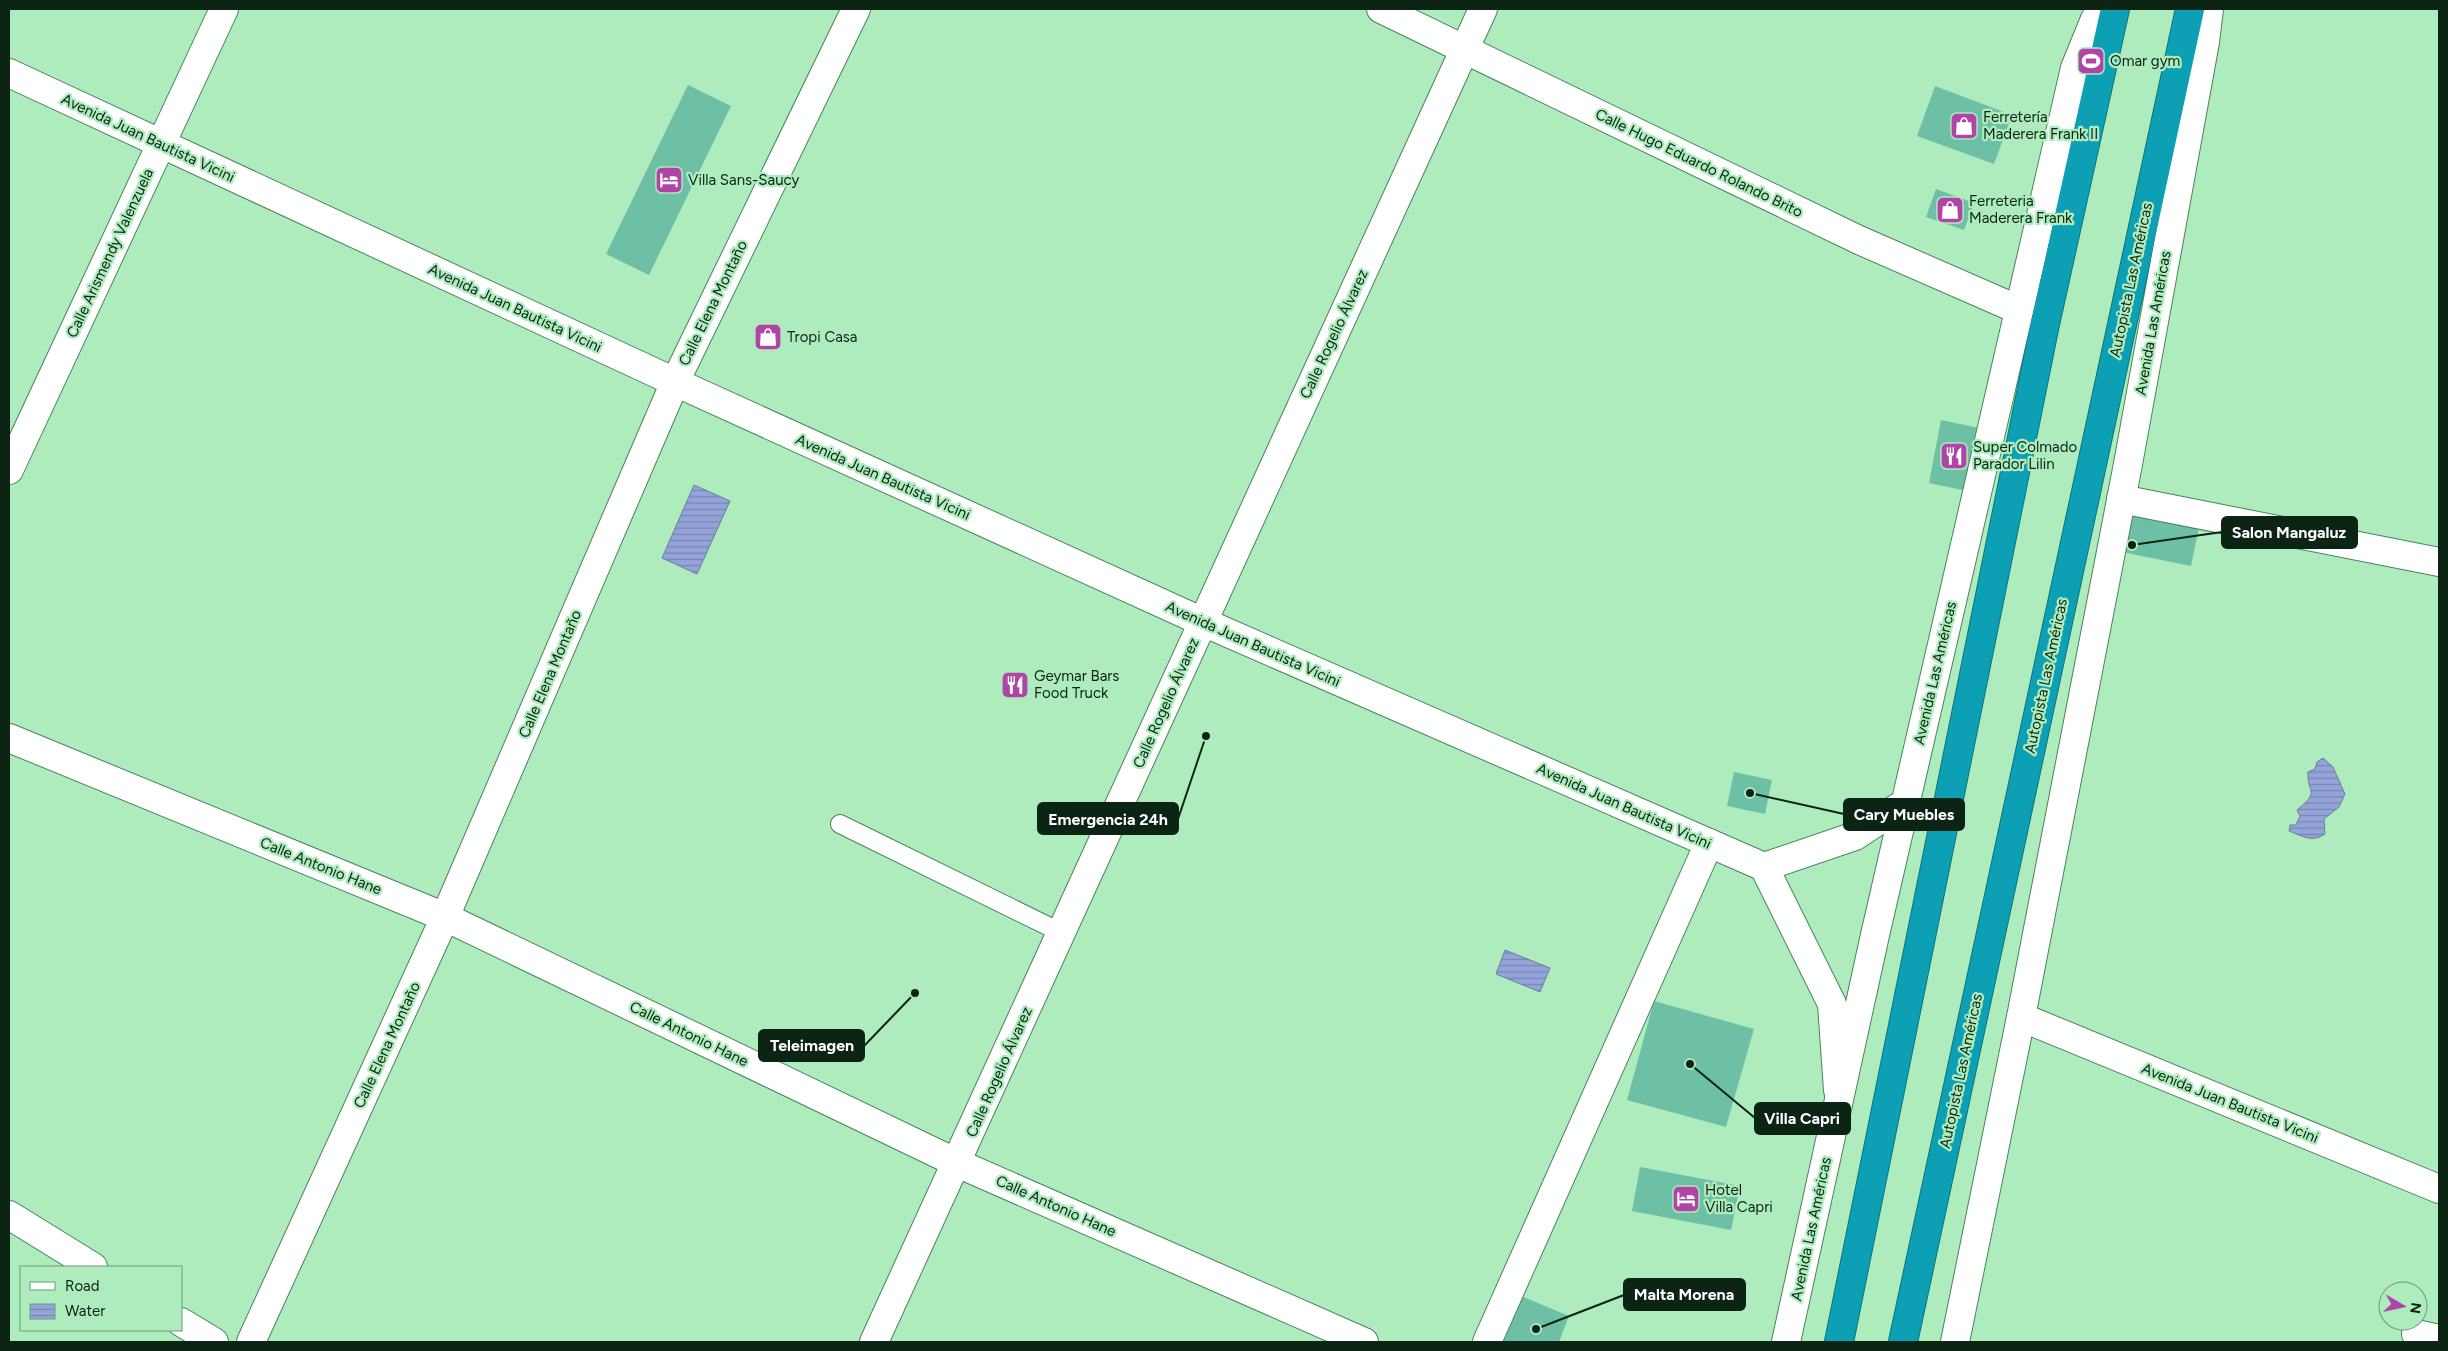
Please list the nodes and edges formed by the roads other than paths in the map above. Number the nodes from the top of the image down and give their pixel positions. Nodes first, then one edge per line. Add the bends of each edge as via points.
1 (224, 9) edge
2 (856, 9) edge
3 (1381, 9) edge
4 (1482, 9) edge
5 (2102, 9) edge
6 (2115, 9) edge
7 (2190, 9) edge
8 (2209, 9) edge
9 (1464, 49) junction
10 (9, 72) edge
11 (161, 144) junction
12 (2019, 310) junction
13 (675, 382) junction
14 (9, 470) edge
15 (2121, 499) junction
16 (2439, 562) edge
17 (1203, 622) junction
18 (9, 738) edge
19 (1905, 803) junction
20 (840, 824) dead end
21 (1709, 843) junction
22 (1764, 868) junction
23 (445, 917) junction
24 (1062, 932) junction
25 (2021, 1017) junction
26 (1839, 1104) junction
27 (957, 1163) junction
28 (2439, 1189) edge
29 (9, 1215) edge
30 (91, 1266) edge
31 (182, 1323) edge
32 (214, 1342) edge
33 (251, 1342) edge
34 (874, 1342) edge
35 (1364, 1342) edge
36 (1487, 1342) edge
37 (1786, 1342) edge
38 (1839, 1342) edge
39 (1903, 1342) edge
40 (1955, 1342) edge

1 - 11 street, Calle Arismendy Valenzuela
2 - 13 street, Calle Elena Montaño
3 - 9 street, Calle Hugo Eduardo Rolando Brito
4 - 9 street, Calle Rogelio Álvarez
5 - 12 street, Avenida Las Américas via 2094,19 2074,68
6 - 38 highway via 2045,324
7 - 39 highway, Autopista Las Américas
8 - 15 street, Avenida Las Américas
9 - 12 street, Calle Hugo Eduardo Rolando Brito via 1859,240
9 - 17 street, Calle Rogelio Álvarez
10 - 11 street, Avenida Juan Bautista Vicini
11 - 13 street, Avenida Juan Bautista Vicini
11 - 14 street, Calle Arismendy Valenzuela
12 - 19 street, Avenida Las Américas
13 - 17 street, Avenida Juan Bautista Vicini
13 - 23 street, Calle Elena Montaño
15 - 16 street
15 - 25 street, Avenida Las Américas
17 - 21 street, Avenida Juan Bautista Vicini
17 - 24 street, Calle Rogelio Álvarez
18 - 23 street, Calle Antonio Hane
19 - 22 street via 1855,836
19 - 26 street, Avenida Las Américas
20 - 24 lane
21 - 22 street, Avenida Juan Bautista Vicini
21 - 36 street
22 - 26 street via 1832,1004
23 - 27 street, Calle Antonio Hane
23 - 33 street, Calle Elena Montaño
24 - 27 street, Calle Rogelio Álvarez
25 - 28 street, Avenida Juan Bautista Vicini
25 - 40 street, Avenida Las Américas
26 - 37 street, Avenida Las Américas
27 - 34 street, Calle Rogelio Álvarez
27 - 35 street, Calle Antonio Hane
29 - 30 street
31 - 32 street

